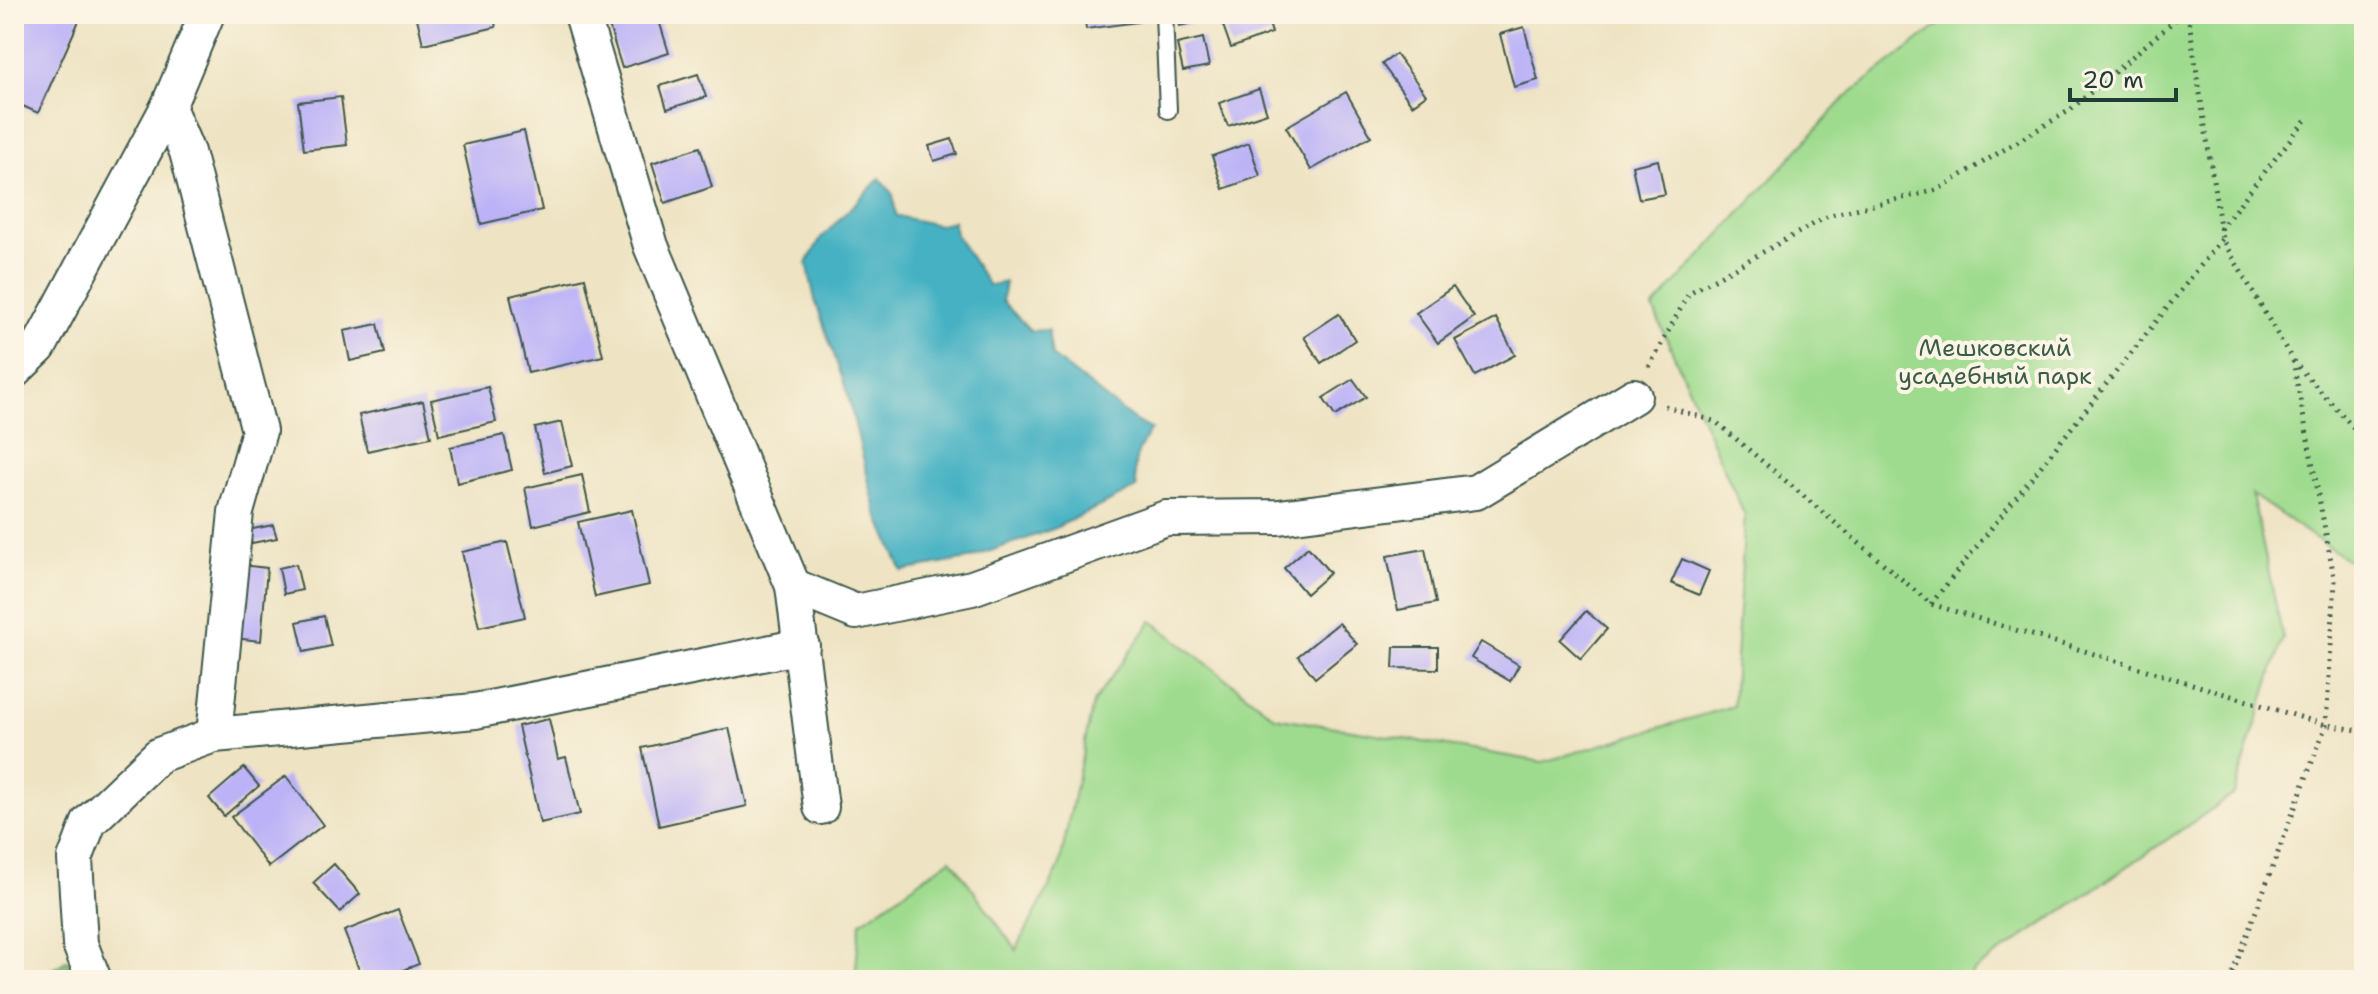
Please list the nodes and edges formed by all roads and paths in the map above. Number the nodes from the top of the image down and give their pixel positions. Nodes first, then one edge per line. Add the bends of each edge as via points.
1 (207, 14) edge
2 (582, 14) edge
3 (1164, 14) edge
4 (2182, 14) edge
5 (2188, 14) edge
6 (168, 107) junction
7 (1168, 110) dead end
8 (2307, 118) dead end
9 (2220, 230) junction
10 (2222, 239) junction
11 (2293, 361) junction
12 (14, 371) edge
13 (1634, 396) junction
14 (2364, 439) edge
15 (793, 586) junction
16 (1931, 604) junction
17 (802, 646) junction
18 (2326, 725) junction
19 (2364, 731) edge
20 (214, 735) junction
21 (821, 807) dead end
22 (94, 980) edge
23 (2230, 980) edge

1 - 6 street
2 - 15 street via 651,246
3 - 7 lane
4 - 13 path via 2070,110 1937,190 1830,215 1689,293
5 - 9 path
6 - 12 street via 39,347
6 - 20 street via 187,152 259,431 236,512
8 - 9 path
9 - 10 path
10 - 11 path
10 - 16 path
11 - 14 path
11 - 18 path via 2335,582
13 - 15 street via 1476,492 1279,517 1166,518 972,588 856,612
13 - 16 path via 1716,422
15 - 17 street
16 - 18 path
17 - 20 street via 475,711
17 - 21 street
18 - 19 path
18 - 23 path
20 - 22 street via 159,755 89,822 75,859 76,894 80,944

